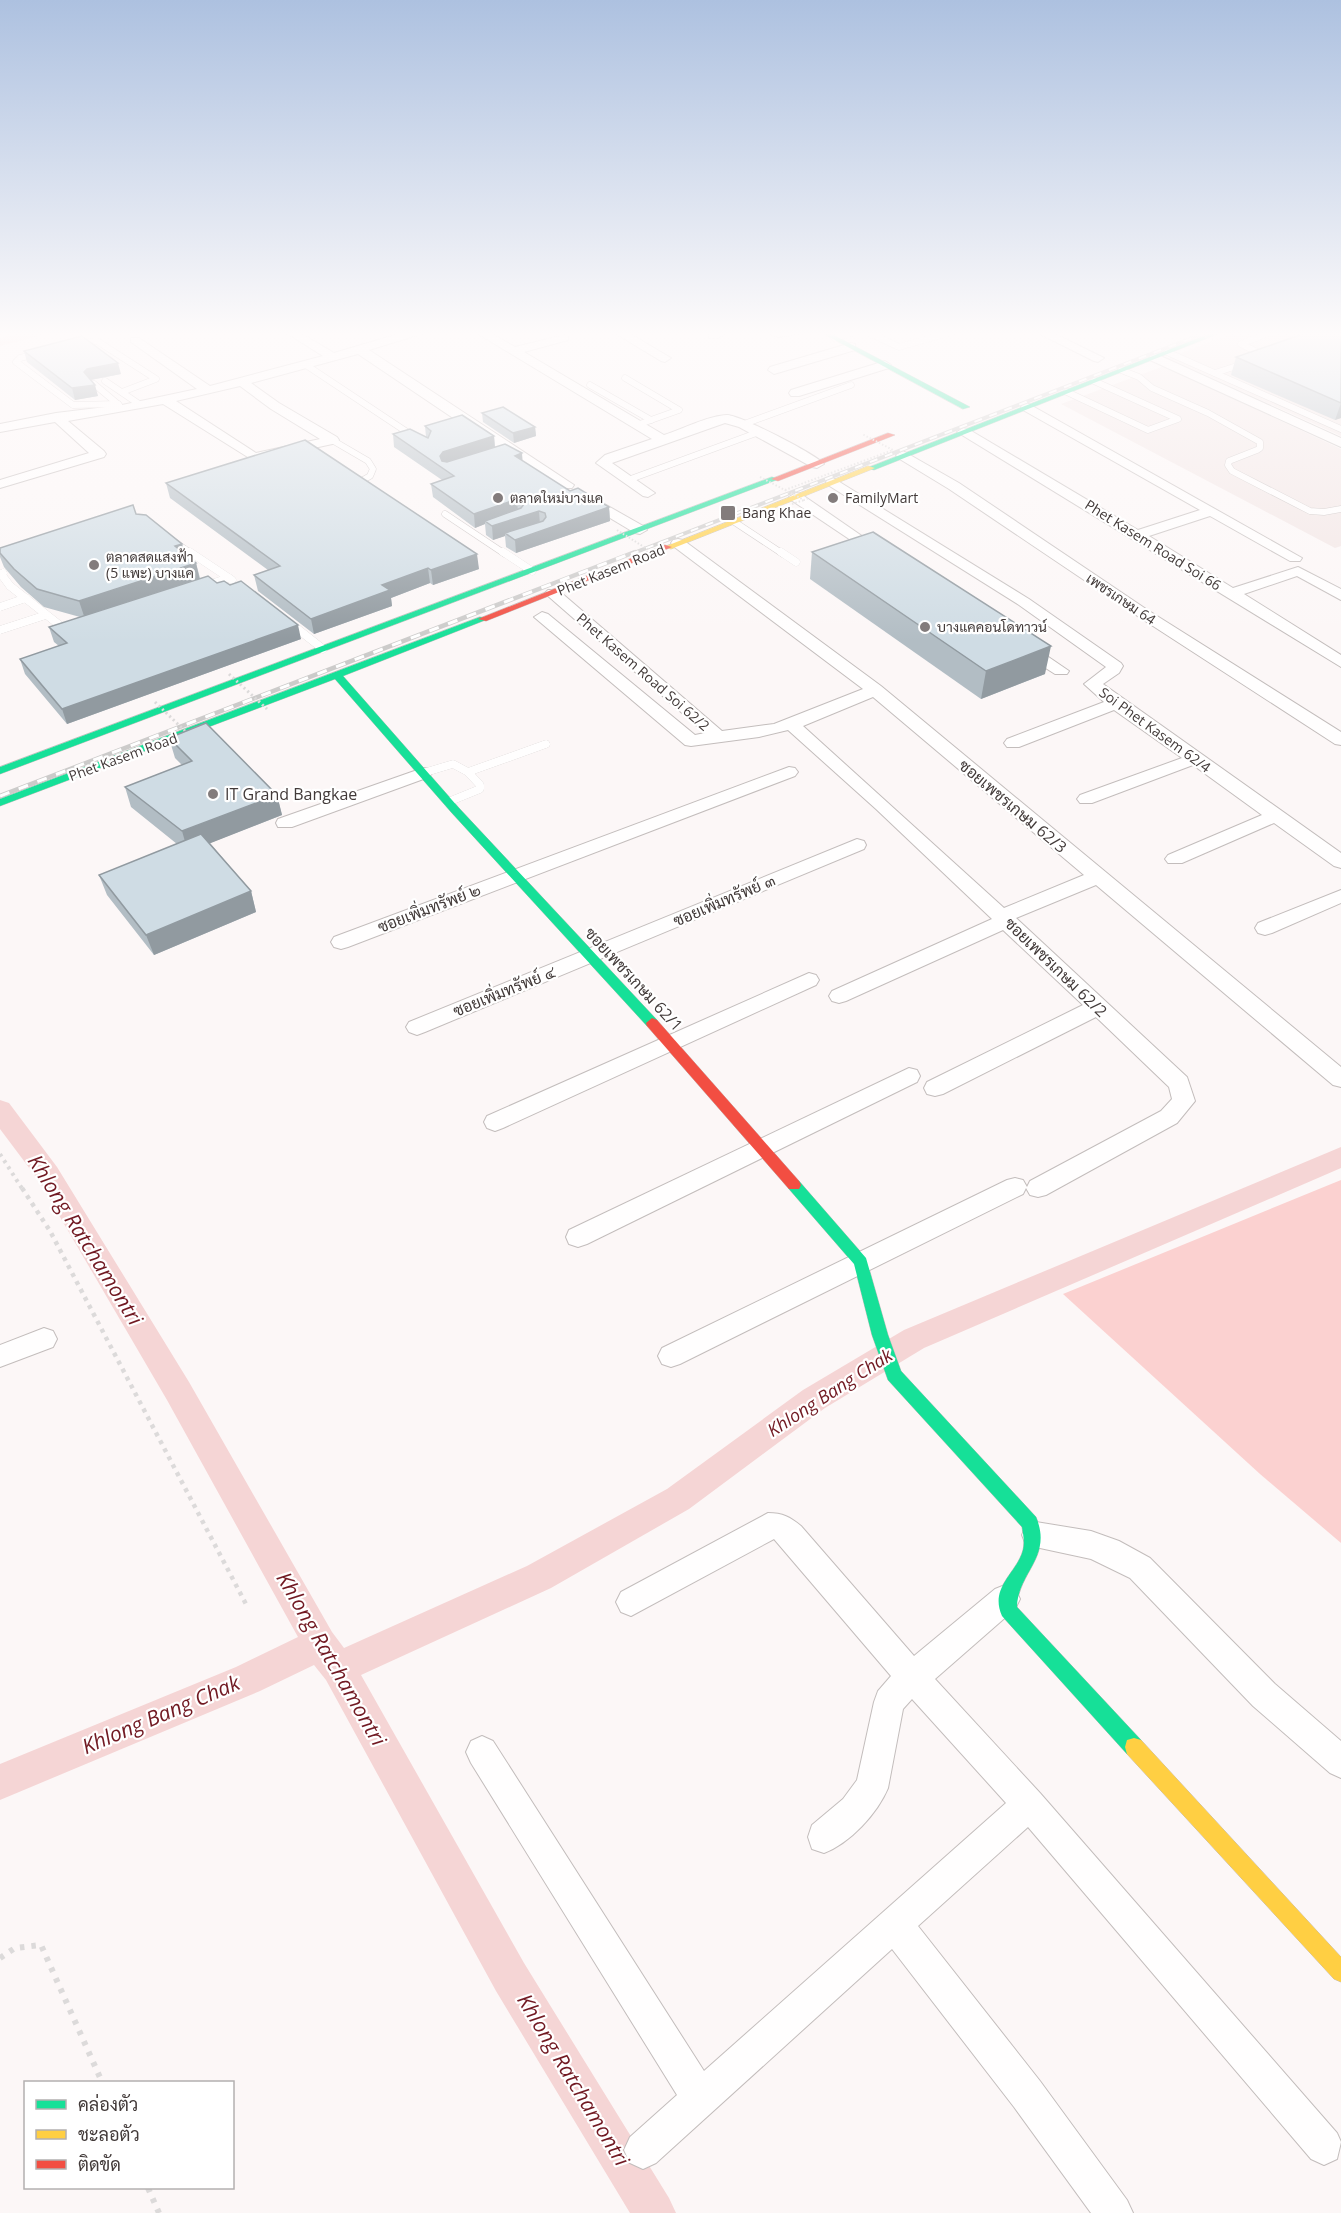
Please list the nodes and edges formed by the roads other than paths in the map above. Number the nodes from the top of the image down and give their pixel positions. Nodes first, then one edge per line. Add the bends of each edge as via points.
1 (78, 435) edge
2 (220, 435) edge
3 (324, 435) edge
4 (411, 435) edge
5 (482, 435) edge
6 (655, 435) edge
7 (680, 435) edge
8 (750, 435) edge
9 (765, 435) edge
10 (891, 435) edge
11 (954, 435) edge
12 (969, 435) edge
13 (1077, 435) edge
14 (1248, 435) edge
15 (1325, 435) edge
16 (422, 438) edge
17 (332, 440) junction
18 (665, 441) junction
19 (1341, 443) edge
20 (903, 455) junction
21 (817, 464) junction
22 (363, 480) edge
23 (628, 480) junction
24 (833, 482) junction
25 (0, 484) edge
26 (567, 485) dead end
27 (648, 494) dead end
28 (585, 497) edge
29 (797, 498) junction
30 (1341, 508) edge
31 (1212, 511) junction
32 (445, 514) dead end
33 (733, 521) junction
34 (640, 530) junction
35 (482, 531) dead end
36 (162, 533) edge
37 (473, 534) junction
38 (1138, 535) junction
39 (501, 543) dead end
40 (678, 543) junction
41 (491, 546) junction
42 (1295, 558) dead end
43 (891, 560) edge
44 (796, 562) dead end
45 (532, 571) junction
46 (3, 573) edge
47 (229, 578) junction
48 (237, 584) edge
49 (10, 586) junction
50 (196, 589) edge
51 (0, 590) edge
52 (553, 593) junction
53 (1232, 593) junction
54 (1341, 595) edge
55 (26, 598) junction
56 (0, 607) edge
57 (46, 615) junction
58 (279, 615) edge
59 (542, 617) dead end
60 (74, 629) edge
61 (0, 630) edge
62 (1011, 639) edge
63 (323, 649) junction
64 (1341, 662) edge
65 (1060, 671) dead end
66 (338, 676) junction
67 (654, 681) junction
68 (629, 690) junction
69 (875, 690) junction
70 (1116, 703) junction
71 (687, 710) junction
72 (664, 720) junction
73 (792, 724) junction
74 (718, 736) junction
75 (1341, 740) edge
76 (1013, 742) dead end
77 (546, 744) dead end
78 (1194, 759) junction
79 (0, 771) edge
80 (468, 772) junction
81 (789, 772) dead end
82 (423, 773) junction
83 (1086, 799) dead end
84 (448, 802) junction
85 (0, 803) edge
86 (1276, 816) junction
87 (285, 823) dead end
88 (857, 845) dead end
89 (1175, 859) dead end
90 (1341, 862) edge
91 (516, 875) junction
92 (1097, 877) junction
93 (1341, 896) edge
94 (1005, 918) junction
95 (1265, 928) dead end
96 (341, 942) dead end
97 (590, 956) junction
98 (809, 980) dead end
99 (839, 996) dead end
100 (1098, 1007) junction
101 (417, 1027) dead end
102 (671, 1044) junction
103 (909, 1076) dead end
104 (1341, 1079) edge
105 (935, 1088) dead end
106 (495, 1122) dead end
107 (763, 1148) junction
108 (578, 1237) dead end
109 (861, 1262) junction
110 (44, 1339) dead end
111 (0, 1356) edge
112 (671, 1356) dead end
113 (1035, 1535) junction
114 (1005, 1599) junction
115 (631, 1602) dead end
116 (913, 1678) junction
117 (482, 1752) dead end
118 (1341, 1762) edge
119 (1029, 1804) junction
120 (824, 1838) dead end
121 (895, 1925) junction
122 (1341, 1972) edge
123 (700, 2100) junction
124 (1324, 2146) dead end
125 (643, 2150) dead end
126 (1114, 2213) edge

1 - 25 street via 98,455
2 - 17 street via 254,457
3 - 17 street
4 - 16 lane
5 - 26 street
6 - 18 street
7 - 18 street
8 - 23 lane
9 - 21 street
10 - 21 main road, Phet Kasem Road
11 - 20 main road, Phet Kasem Road
12 - 38 street, Phet Kasem Road Soi 66
13 - 31 street
14 - 30 lane via 1260,442 1260,448 1229,461 1232,471 1310,511
15 - 19 street
17 - 22 lane via 368,461 373,468
18 - 23 street via 603,463
20 - 24 main road, Phet Kasem Road
20 - 75 street, เพชรเกษม 64
21 - 34 main road, Phet Kasem Road
23 - 27 street
24 - 29 main road, Phet Kasem Road
24 - 70 street, Soi Phet Kasem 62/4 via 1024,602 1115,666 1092,684
28 - 34 street
29 - 33 main road, Phet Kasem Road
29 - 43 street
31 - 38 street
31 - 42 street
32 - 37 lane
33 - 40 main road, Phet Kasem Road
33 - 44 lane
34 - 45 main road, Phet Kasem Road
35 - 37 lane
36 - 47 lane
37 - 41 lane
38 - 53 street, Phet Kasem Road Soi 66
39 - 41 lane
40 - 52 main road, Phet Kasem Road
40 - 69 street, ซอยเพชรเกษม 62/3
41 - 45 lane
45 - 63 main road, Phet Kasem Road
46 - 49 lane
47 - 48 lane
47 - 50 lane
49 - 51 lane
49 - 55 lane
52 - 66 main road, Phet Kasem Road
52 - 67 street, Phet Kasem Road Soi 62/2
53 - 54 street via 1298,571
53 - 64 street, Phet Kasem Road Soi 66
55 - 56 lane
55 - 57 lane
57 - 60 lane via 62,627
57 - 61 lane
58 - 63 lane
59 - 68 street
62 - 65 street
63 - 79 main road, Phet Kasem Road
66 - 82 main road, ซอยเพชรเกษม 62/1
66 - 85 main road, Phet Kasem Road
67 - 68 street
67 - 71 street, Phet Kasem Road Soi 62/2
68 - 72 street
69 - 73 street, Phet Kasem Road Soi 62/2
69 - 92 street, ซอยเพชรเกษม 62/3
70 - 76 street
70 - 78 street, Soi Phet Kasem 62/4
71 - 72 street
71 - 74 street, Phet Kasem Road Soi 62/2
72 - 74 street via 691,741
73 - 74 street, Phet Kasem Road Soi 62/2 via 742,736
73 - 94 street, ซอยเพชรเกษม 62/2
77 - 80 lane
78 - 83 street
78 - 86 street, Soi Phet Kasem 62/4
80 - 82 lane via 454,763
80 - 84 lane via 480,789
81 - 91 street, ซอยเพิ่มทรัพย์ ๒
82 - 84 main road, ซอยเพชรเกษม 62/1
82 - 87 street
84 - 91 main road, ซอยเพชรเกษม 62/1
86 - 89 street
86 - 90 street, Soi Phet Kasem 62/4
88 - 97 street, ซอยเพิ่มทรัพย์ ๓
91 - 96 street, ซอยเพิ่มทรัพย์ ๒
91 - 97 main road, ซอยเพชรเกษม 62/1
92 - 94 street
92 - 104 street, ซอยเพชรเกษม 62/3
93 - 95 street
94 - 99 street
94 - 100 street, ซอยเพชรเกษม 62/2
97 - 101 street, ซอยเพิ่มทรัพย์ ๔
97 - 102 main road, ซอยเพชรเกษม 62/1
98 - 102 street
100 - 105 street
100 - 109 street, ซอยเพชรเกษม 62/2 via 1179,1083 1184,1101 1169,1117
102 - 106 street
102 - 107 main road, ซอยเพชรเกษม 62/1
103 - 107 street
107 - 108 street
107 - 109 main road, ซอยเพชรเกษม 62/1
109 - 112 street
109 - 113 main road, ซอยเพชรเกษม 62/1 via 894,1375 1030,1524
110 - 111 street
113 - 114 main road via 1036,1550
113 - 118 street via 1109,1551 1140,1569 1264,1695
114 - 116 street
114 - 122 main road via 1008,1610
115 - 116 street via 768,1526 780,1526
116 - 119 street
116 - 120 street via 889,1702 872,1788
117 - 123 street
119 - 121 street
119 - 124 street
121 - 123 street
121 - 126 street
123 - 125 street

